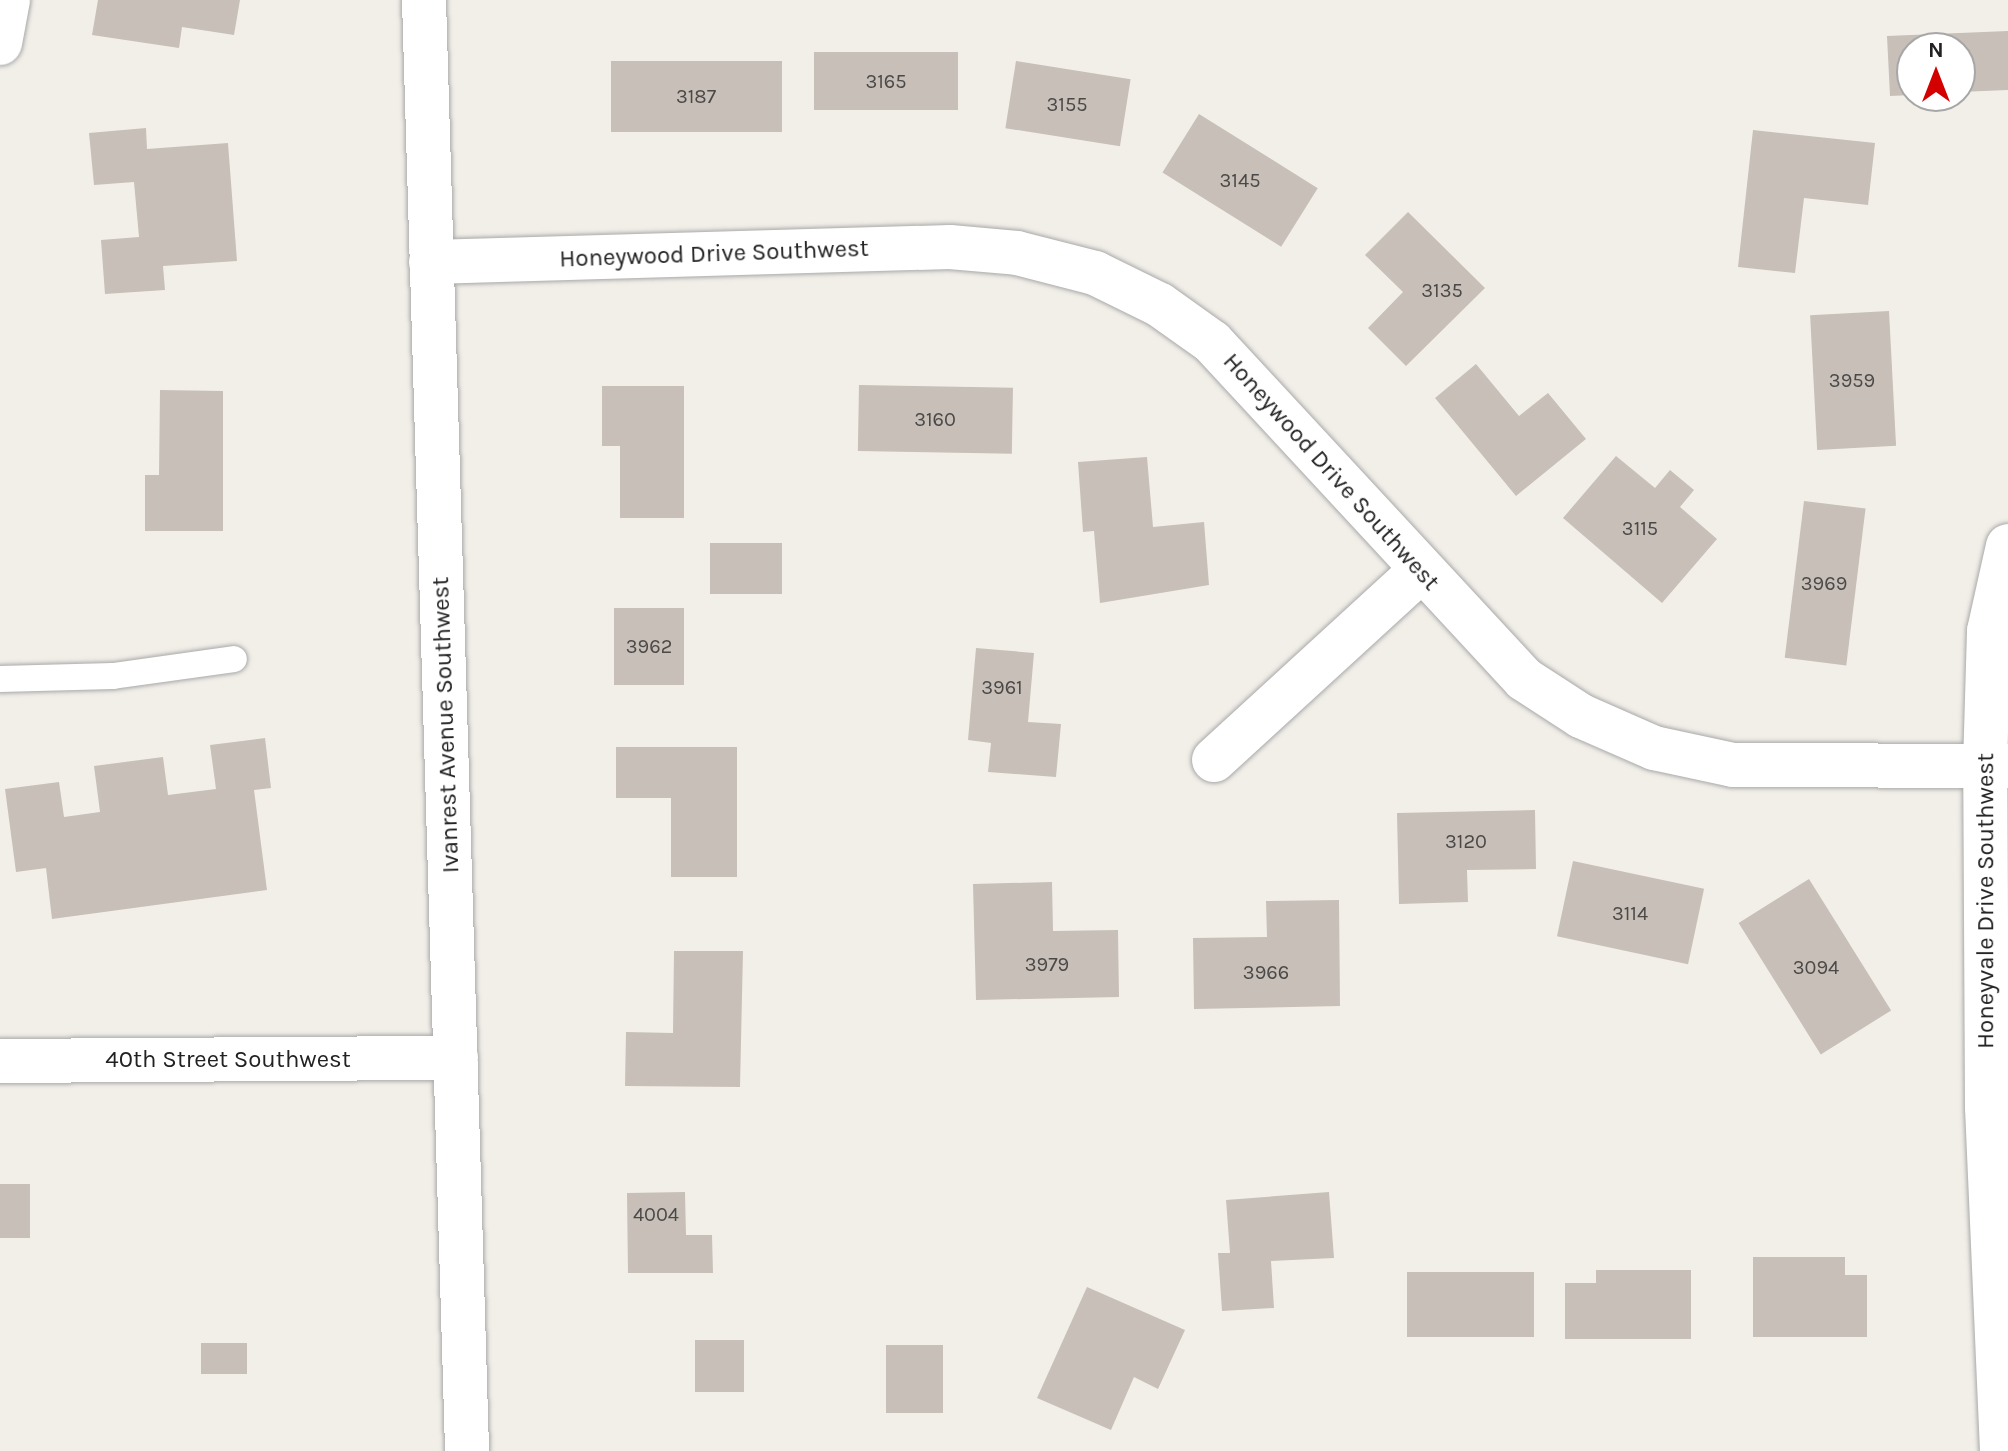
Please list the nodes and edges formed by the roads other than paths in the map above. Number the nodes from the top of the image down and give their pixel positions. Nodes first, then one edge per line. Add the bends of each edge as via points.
1 (8, 0) edge
2 (424, 0) edge
3 (0, 43) edge
4 (431, 262) junction
5 (2008, 546) edge
6 (1419, 572) junction
7 (234, 659) dead end
8 (0, 679) edge
9 (1214, 760) dead end
10 (1996, 766) edge
11 (456, 1058) junction
12 (0, 1061) edge
13 (467, 1451) edge
14 (2002, 1451) edge

1 - 3 street
2 - 4 street, Ivanrest Avenue Southwest
4 - 6 street, Honeywood Drive Southwest via 950,247 1017,253 1095,273 1160,305 1212,342
4 - 11 street, Ivanrest Avenue Southwest
5 - 10 street, Honeyvale Drive Southwest via 1989,631
6 - 9 street
6 - 10 street, Honeywood Drive Southwest via 1524,679 1581,716 1654,748 1779,769
7 - 8 lane via 113,676
10 - 14 street, Honeyvale Drive Southwest via 1987,1108
11 - 12 street, 40th Street Southwest
11 - 13 street, Ivanrest Avenue Southwest

